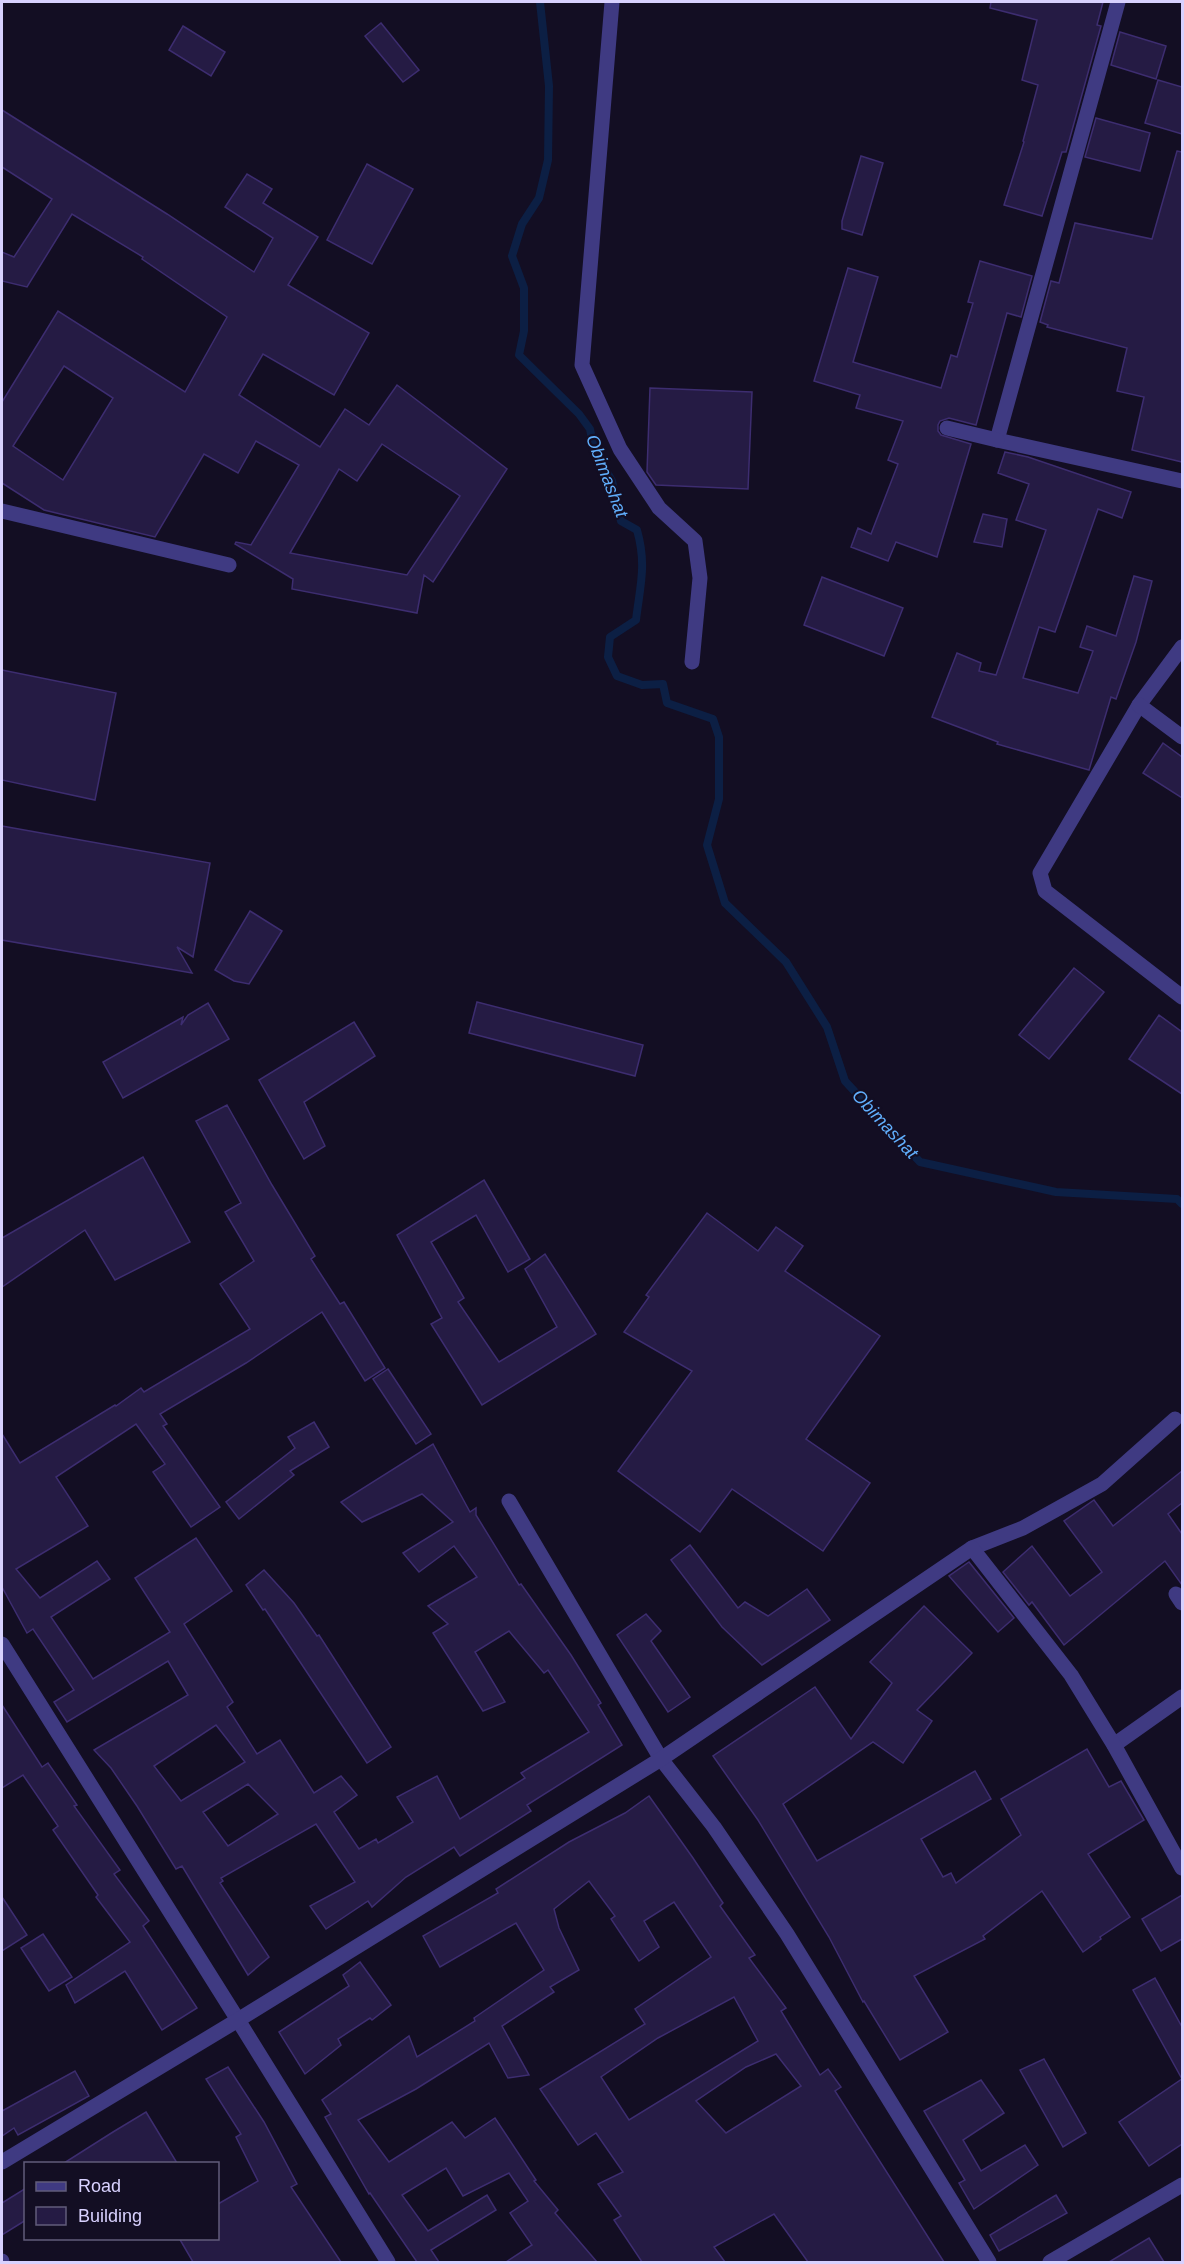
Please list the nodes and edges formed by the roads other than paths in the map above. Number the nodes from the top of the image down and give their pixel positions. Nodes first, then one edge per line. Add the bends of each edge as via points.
1 (612, 2) edge
2 (1118, 2) edge
3 (947, 428) dead end
4 (997, 440) junction
5 (1182, 481) edge
6 (2, 511) edge
7 (229, 565) dead end
8 (1182, 647) edge
9 (692, 662) dead end
10 (1139, 705) junction
11 (1182, 737) edge
12 (1182, 997) edge
13 (1175, 1419) dead end
14 (509, 1501) dead end
15 (972, 1548) junction
16 (2, 1644) edge
17 (6, 1661) edge
18 (1182, 1697) edge
19 (1114, 1745) junction
20 (661, 1759) junction
21 (1182, 1868) edge
22 (238, 2020) junction
23 (2, 2162) edge
24 (1182, 2185) edge
25 (388, 2262) edge
26 (989, 2262) edge
27 (1050, 2262) edge

1 - 9 street via 582,365 620,449 659,508 695,541 700,578
2 - 4 street
3 - 4 street
4 - 5 street
6 - 7 street
8 - 10 street
10 - 11 street
10 - 12 street via 1041,873 1045,891
13 - 15 street via 1102,1484 1023,1528
14 - 20 street
15 - 19 street via 1071,1675
15 - 20 street
16 - 17 street
17 - 22 street
18 - 19 street
19 - 21 street
20 - 22 street
20 - 26 street via 714,1827 787,1934
22 - 23 street
22 - 25 street
24 - 27 street

